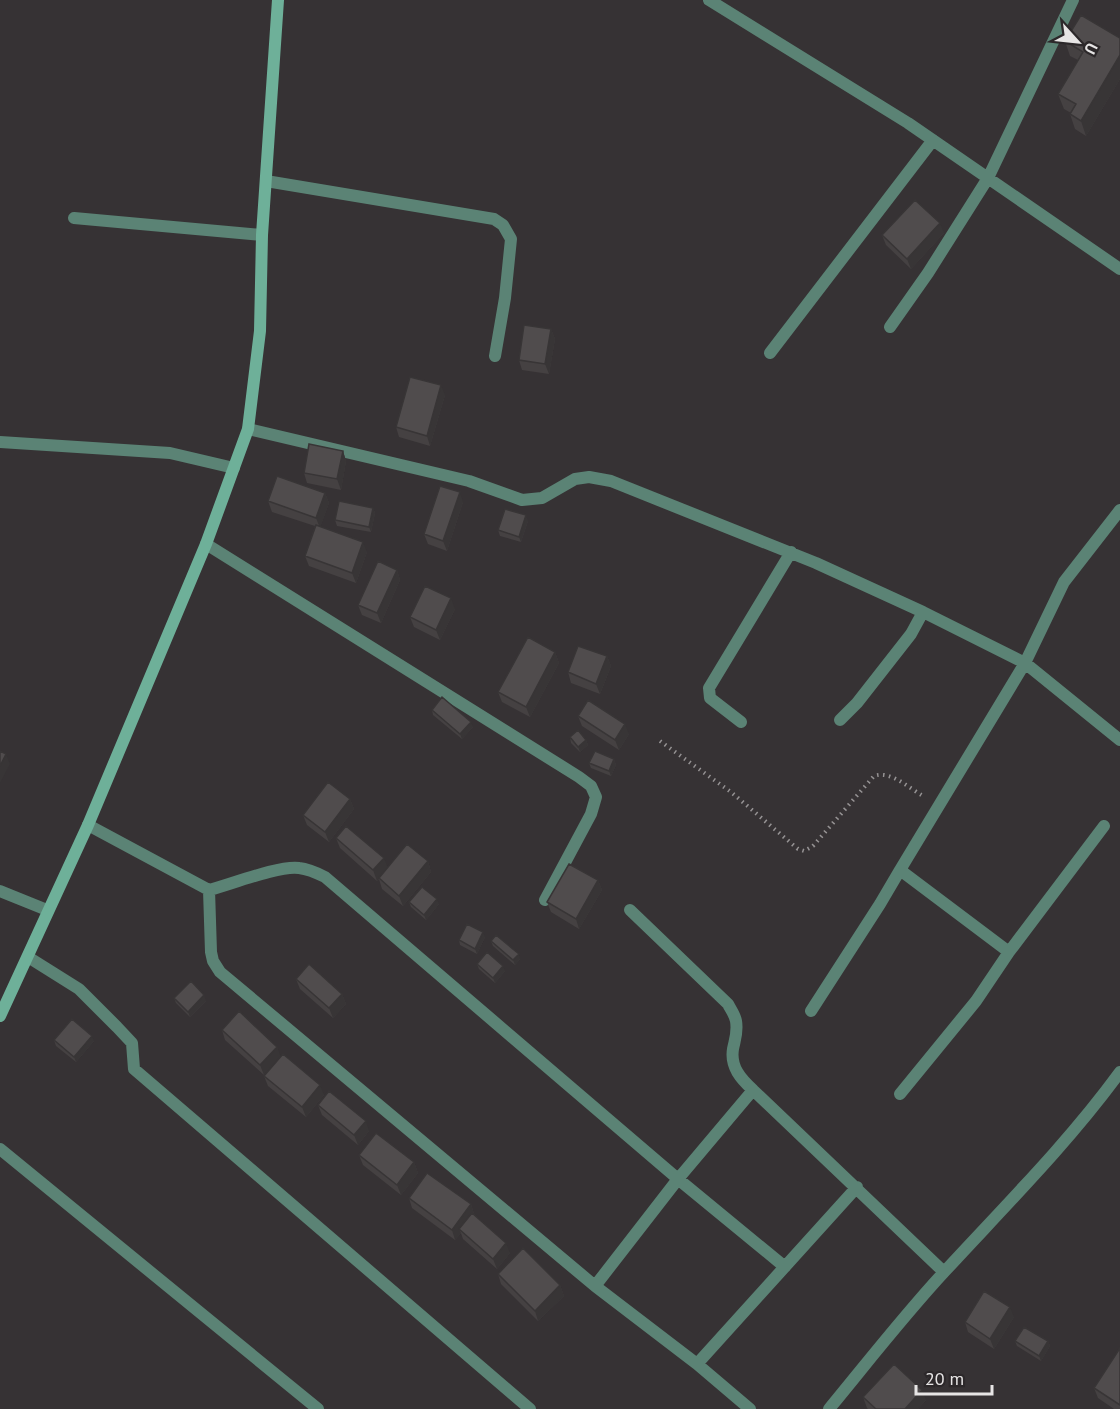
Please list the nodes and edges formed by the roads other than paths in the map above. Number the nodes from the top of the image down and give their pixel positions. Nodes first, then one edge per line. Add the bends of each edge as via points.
1 (278, 0) edge
2 (709, 0) edge
3 (1073, 0) edge
4 (933, 140) junction
5 (988, 178) junction
6 (266, 181) junction
7 (74, 218) dead end
8 (262, 236) junction
9 (1120, 269) edge
10 (890, 327) dead end
11 (770, 353) dead end
12 (495, 356) dead end
13 (248, 429) junction
14 (0, 442) edge
15 (234, 468) junction
16 (1120, 510) edge
17 (206, 544) junction
18 (791, 552) junction
19 (923, 612) junction
20 (1025, 663) junction
21 (840, 720) dead end
22 (741, 722) dead end
23 (1120, 740) edge
24 (88, 825) junction
25 (1104, 826) dead end
26 (900, 870) junction
27 (209, 890) junction
28 (0, 891) edge
29 (545, 900) edge
30 (47, 910) junction
31 (630, 910) dead end
32 (1009, 952) junction
33 (28, 957) junction
34 (811, 1011) dead end
35 (0, 1016) edge
36 (1120, 1072) edge
37 (753, 1090) junction
38 (900, 1094) dead end
39 (0, 1149) edge
40 (678, 1179) junction
41 (856, 1187) junction
42 (785, 1267) junction
43 (944, 1272) junction
44 (595, 1286) junction
45 (697, 1364) junction
46 (318, 1409) edge
47 (530, 1409) edge
48 (750, 1409) edge
49 (829, 1409) edge

1 - 6 street
2 - 4 street
3 - 5 street
4 - 5 street
4 - 11 street
5 - 9 street
5 - 10 street
6 - 8 street
6 - 12 street via 494,219 503,225 511,239
7 - 8 street
8 - 13 street via 260,331
13 - 15 street
13 - 18 street via 469,481 522,500 542,498 575,479 611,481
14 - 15 street via 170,453
15 - 17 street
16 - 20 street via 1064,582
17 - 24 street
17 - 29 street via 591,786 596,797 591,814
18 - 19 street
18 - 22 street via 709,688 713,702
19 - 20 street
19 - 21 street via 911,634
20 - 23 street
20 - 26 street
24 - 27 street
24 - 30 street
25 - 32 street
26 - 32 street
26 - 34 street
27 - 40 street via 298,867 325,878
27 - 44 street via 211,952 220,972
28 - 30 street
30 - 33 street
31 - 37 street via 728,1004 738,1033 732,1051 734,1066
32 - 38 street via 976,1001
33 - 35 street
33 - 47 street via 79,989 117,1027 132,1043 134,1070
36 - 43 street
37 - 40 street
37 - 41 street
39 - 46 street
40 - 42 street
40 - 44 street
41 - 42 street
41 - 43 street
42 - 45 street
43 - 49 street
44 - 45 street
45 - 48 street

